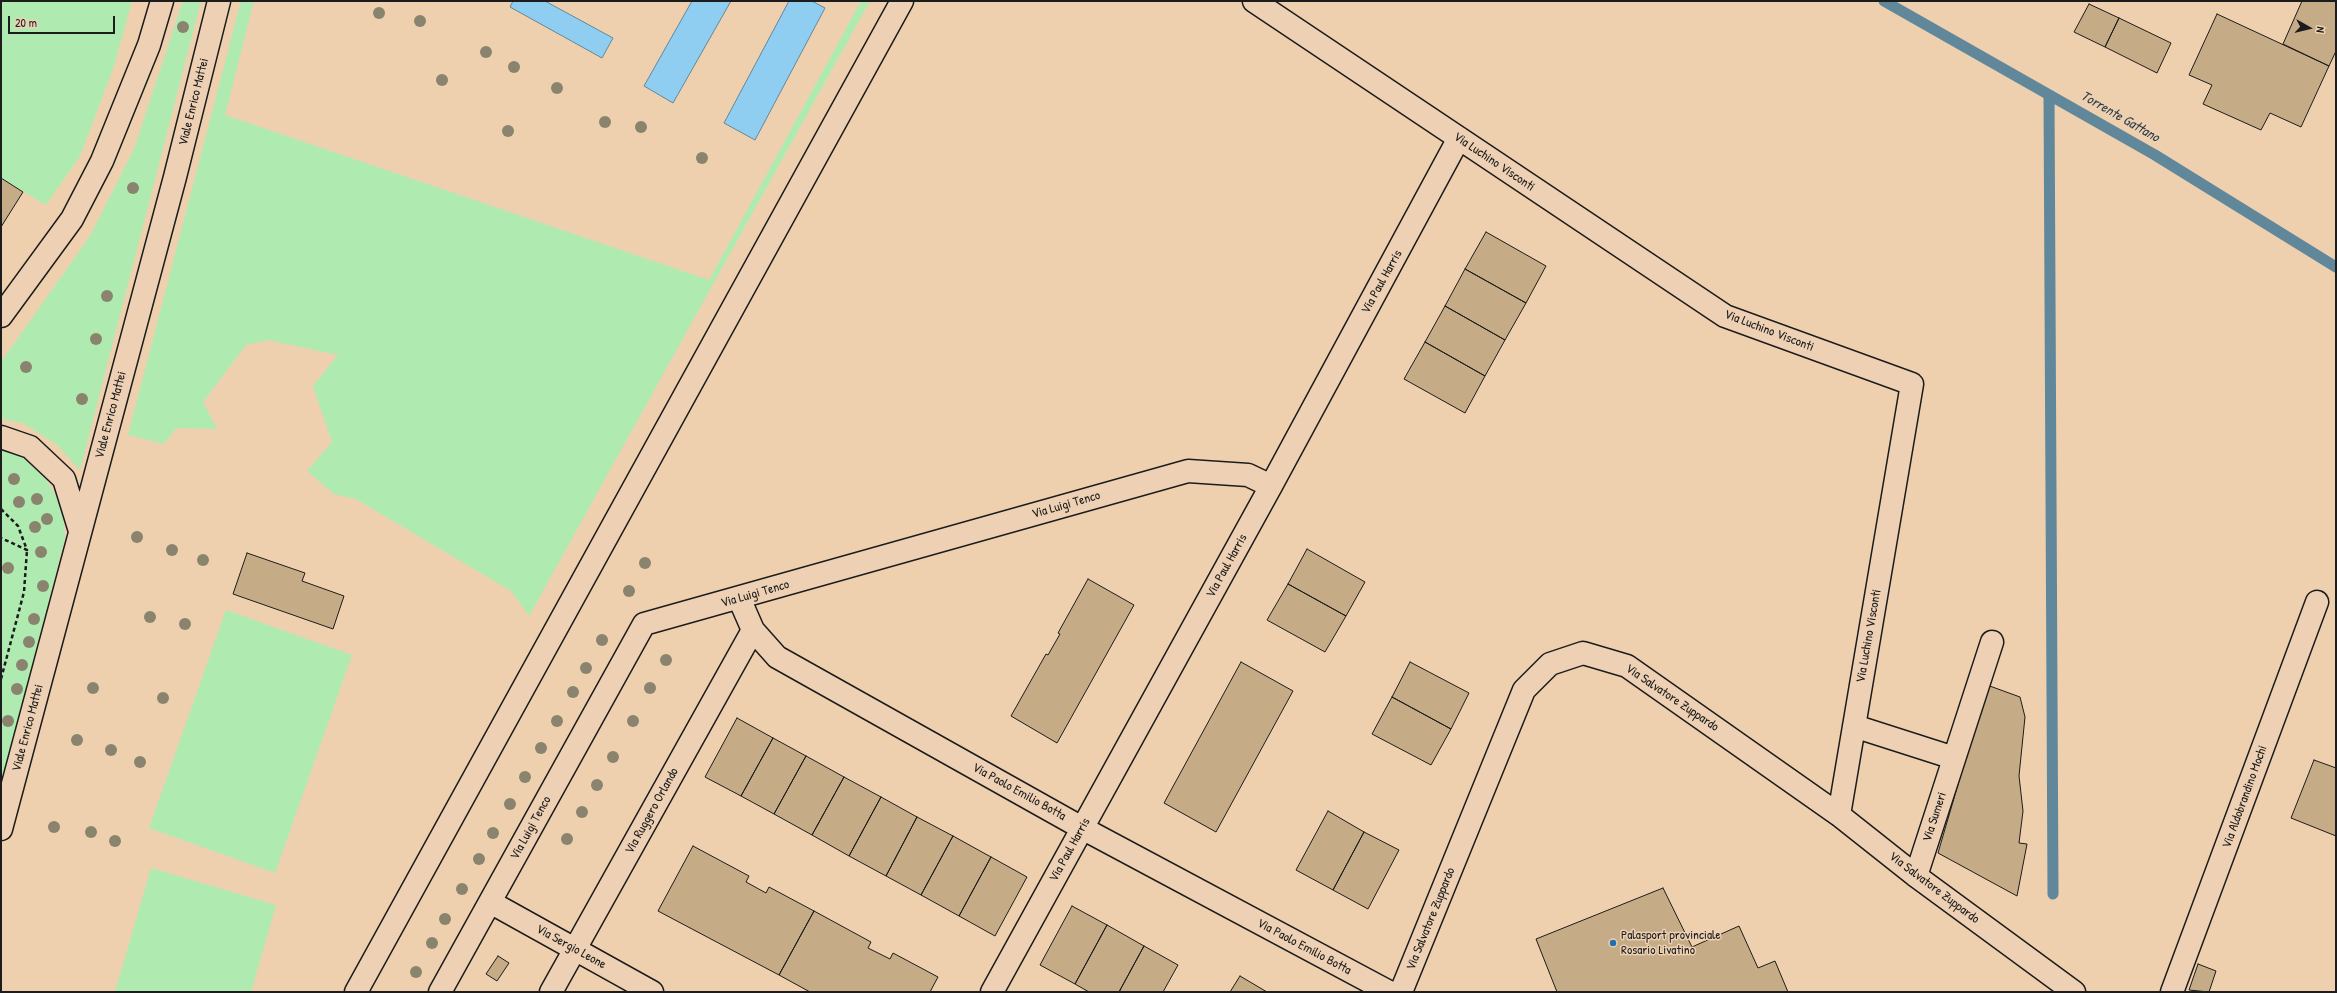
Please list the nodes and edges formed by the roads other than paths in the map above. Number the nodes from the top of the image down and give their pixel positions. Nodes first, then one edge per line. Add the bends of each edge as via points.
1 (162, 1) edge
2 (219, 1) edge
3 (902, 1) edge
4 (1254, 1) edge
5 (1459, 138) junction
6 (1, 316) edge
7 (1, 437) edge
8 (1271, 486) junction
9 (80, 531) junction
10 (739, 598) junction
11 (2317, 602) dead end
12 (753, 630) junction
13 (1992, 642) dead end
14 (1854, 726) junction
15 (1954, 758) junction
16 (1839, 815) junction
17 (1082, 828) junction
18 (1, 829) edge
19 (1916, 876) junction
20 (490, 902) junction
21 (575, 950) junction
22 (356, 992) edge
23 (440, 992) edge
24 (551, 992) edge
25 (652, 992) edge
26 (992, 992) edge
27 (1388, 992) edge
28 (1401, 992) edge
29 (2074, 992) edge
30 (2172, 992) edge

1 - 6 street via 148,45 102,161 72,219
2 - 9 street, Viale Enrico Mattei via 175,177
3 - 22 street
4 - 5 street, Via Luchino Visconti
5 - 8 street, Via Paul Harris
5 - 14 street, Via Luchino Visconti via 1724,316 1912,384
7 - 9 street via 30,447 64,479
8 - 10 street, Via Luigi Tenco via 1248,475 1188,471
8 - 17 street, Via Paul Harris
9 - 18 street, Viale Enrico Mattei
10 - 12 street, Via Paolo Emilio Botta
10 - 20 street, Via Luigi Tenco via 644,624
11 - 30 street, Via Aldobrandino Mochi
12 - 17 street, Via Paolo Emilio Botta via 777,657
12 - 21 street, Via Ruggero Orlando
13 - 15 street, Via Sumeri
14 - 15 street
14 - 16 street, Via Luchino Visconti
15 - 19 street, Via Sumeri
16 - 19 street, Via Salvatore Zuppardo
16 - 28 street, Via Salvatore Zuppardo via 1627,666 1583,653 1550,664 1524,690
17 - 26 street, Via Paul Harris
17 - 27 street, Via Paolo Emilio Botta
19 - 29 street, Via Salvatore Zuppardo
20 - 21 street, Via Sergio Leone
20 - 23 street, Via Luigi Tenco
21 - 24 street, Via Ruggero Orlando
21 - 25 street, Via Sergio Leone

